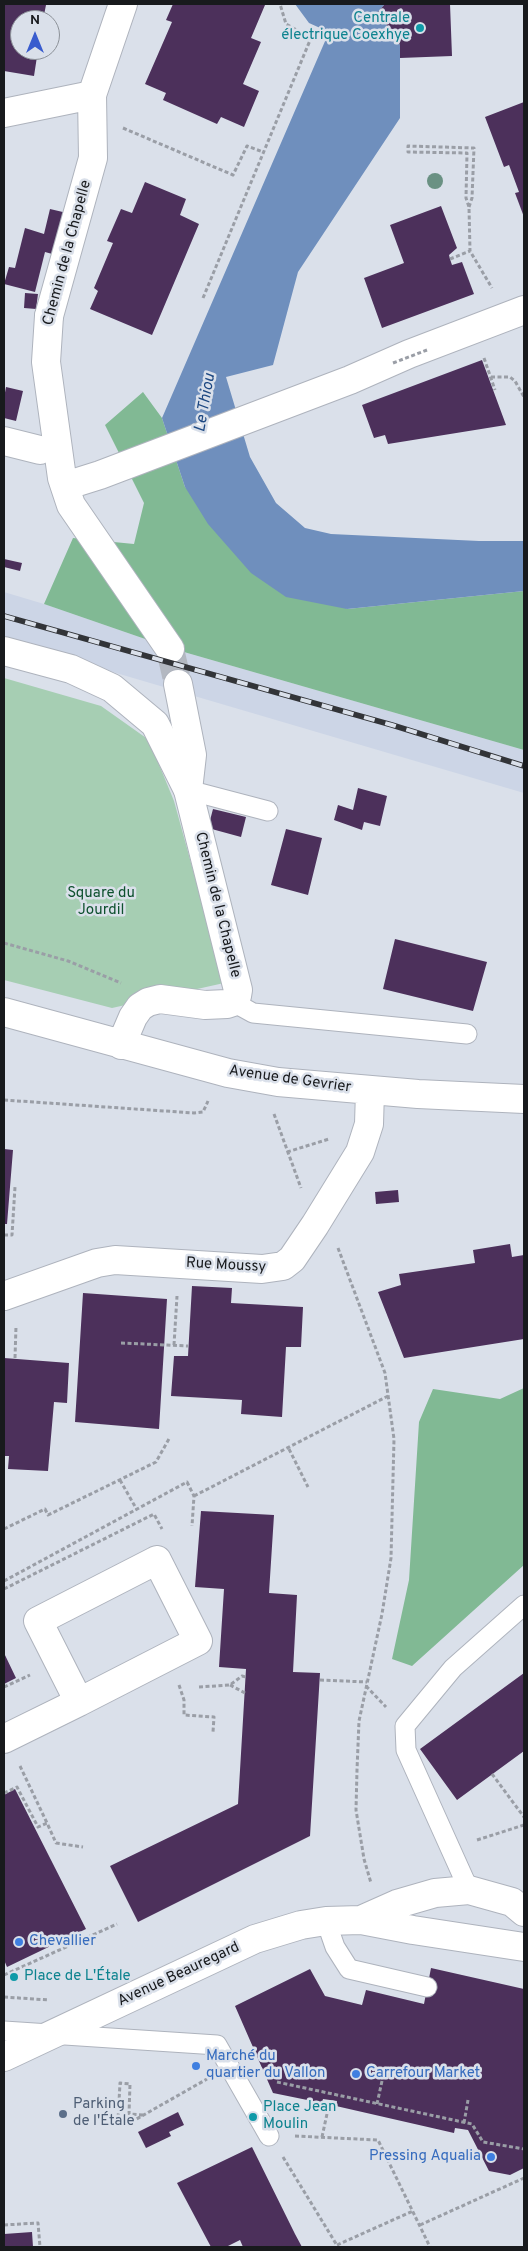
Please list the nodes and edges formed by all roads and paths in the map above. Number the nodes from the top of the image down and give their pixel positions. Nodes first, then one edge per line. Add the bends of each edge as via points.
1 (123, 4) edge
2 (280, 4) edge
3 (92, 105) junction
4 (4, 113) edge
5 (263, 152) junction
6 (469, 207) junction
7 (470, 251) junction
8 (450, 259) dead end
9 (203, 298) dead end
10 (517, 313) edge
11 (427, 350) dead end
12 (491, 378) dead end
13 (350, 380) junction
14 (524, 397) edge
15 (4, 441) edge
16 (40, 450) dead end
17 (65, 486) junction
18 (170, 648) tunnel mouth
19 (4, 651) edge
20 (178, 684) tunnel mouth
21 (188, 790) junction
22 (268, 811) dead end
23 (4, 943) edge
24 (160, 999) junction
25 (233, 1002) junction
26 (4, 1012) edge
27 (467, 1034) dead end
28 (121, 1045) junction
29 (216, 1070) junction
30 (370, 1091) junction
31 (524, 1099) edge
32 (4, 1100) edge
33 (274, 1117) dead end
34 (287, 1152) dead end
35 (14, 1187) dead end
36 (315, 1225) junction
37 (4, 1235) edge
38 (4, 1296) edge
39 (177, 1299) dead end
40 (16, 1325) dead end
41 (121, 1343) dead end
42 (174, 1345) junction
43 (188, 1346) dead end
44 (14, 1358) dead end
45 (388, 1396) junction
46 (170, 1437) dead end
47 (289, 1449) junction
48 (120, 1480) junction
49 (308, 1486) dead end
50 (194, 1496) junction
51 (137, 1510) junction
52 (192, 1526) dead end
53 (4, 1529) edge
54 (4, 1581) edge
55 (524, 1605) edge
56 (246, 1677) dead end
57 (320, 1680) dead end
58 (367, 1682) junction
59 (230, 1685) junction
60 (199, 1687) dead end
61 (244, 1693) dead end
62 (79, 1702) junction
63 (192, 1715) dead end
64 (213, 1732) dead end
65 (4, 1739) edge
66 (492, 1774) dead end
67 (4, 1793) edge
68 (35, 1798) dead end
69 (524, 1817) edge
70 (47, 1823) junction
71 (524, 1825) edge
72 (471, 1842) dead end
73 (83, 1847) dead end
74 (469, 1890) junction
75 (442, 1892) junction
76 (514, 1906) edge
77 (370, 1916) junction
78 (326, 1921) junction
79 (117, 1924) dead end
80 (440, 1934) junction
81 (491, 1942) junction
82 (524, 1947) edge
83 (4, 1975) edge
84 (427, 1987) dead end
85 (4, 1997) edge
86 (29, 1999) dead end
87 (4, 2031) edge
88 (53, 2034) junction
89 (4, 2057) edge
90 (229, 2067) junction
91 (382, 2081) dead end
92 (277, 2082) dead end
93 (330, 2100) dead end
94 (468, 2100) dead end
95 (377, 2104) junction
96 (143, 2115) junction
97 (464, 2123) junction
98 (269, 2136) junction
99 (322, 2137) junction
100 (524, 2149) edge
101 (524, 2178) edge
102 (413, 2211) junction
103 (4, 2224) edge
104 (420, 2225) junction
105 (338, 2246) edge
106 (40, 2247) edge
107 (430, 2247) edge

1 - 3 street
2 - 5 path via 286,24 312,38
3 - 4 street
3 - 5 path via 233,175 246,146
3 - 17 street, Chemin de la Chapelle via 93,158 49,316 46,362
5 - 9 path
6 - 6 path via 466,198 467,153 408,152 408,146 474,148
6 - 7 path
7 - 8 path
7 - 10 path
10 - 13 street
11 - 13 path, bridge
12 - 14 path via 510,378
13 - 17 street
15 - 16 street
17 - 18 street, Chemin de la Chapelle via 71,505
19 - 21 street, Chemin de la Chapelle via 71,669 112,688 154,724
20 - 21 street, Chemin de la Chapelle via 192,756
21 - 22 lane
21 - 25 street, Chemin de la Chapelle via 238,990
23 - 24 path via 68,961
24 - 25 street via 205,1004
24 - 28 street via 140,1007
25 - 27 lane via 253,1013
26 - 28 street, Avenue de Gevrier
28 - 29 street, Avenue de Gevrier
29 - 30 street, Avenue de Gevrier via 278,1082
29 - 32 path via 207,1106 202,1112
30 - 31 street, Avenue de Gevrier
30 - 36 street, Rue Moussy via 366,1138
33 - 34 path
35 - 37 path via 12,1235
36 - 38 street, Rue Moussy via 292,1259 273,1269 115,1260 97,1263
36 - 45 path via 335,1239 385,1373
39 - 42 path
40 - 44 path
41 - 42 path
42 - 43 path
45 - 47 path via 293,1444
45 - 58 path via 394,1438 390,1558
46 - 48 path via 156,1462
47 - 49 path
47 - 50 path
48 - 51 path
48 - 53 path via 48,1515 45,1509
50 - 51 path via 187,1482
50 - 52 path
51 - 54 path
55 - 74 lane via 453,1668 405,1726 406,1750
56 - 59 path via 242,1676
57 - 58 path
58 - 77 path via 360,1721 356,1810
59 - 60 path
59 - 61 path
62 - 62 street via 198,1641 157,1560 38,1621
62 - 65 street
63 - 64 path via 214,1717
66 - 69 path
67 - 70 path via 16,1787 38,1827
68 - 70 path
70 - 73 path via 56,1842
71 - 72 path
74 - 75 street, Avenue Beauregard
74 - 76 street, Avenue Beauregard
75 - 77 street, Avenue Beauregard via 397,1904
75 - 80 street via 438,1908
76 - 81 street, Avenue Beauregard
77 - 78 street, Avenue Beauregard
77 - 80 street, Avenue Beauregard
78 - 84 lane via 335,1947 349,1969
78 - 88 street, Avenue Beauregard via 255,1939
79 - 83 path
80 - 81 street, Avenue Beauregard
81 - 82 street, Avenue Beauregard
85 - 86 path
87 - 88 lane
88 - 89 street, Avenue Beauregard
88 - 90 lane via 217,2045
90 - 96 path
90 - 98 lane
91 - 95 path
92 - 95 path
93 - 99 path
94 - 97 path
95 - 97 path
96 - 96 path via 129,2114 130,2084 120,2083 118,2120 133,2120
97 - 100 path via 472,2124 483,2142
98 - 99 path
98 - 105 path
99 - 102 path via 378,2140
101 - 104 path
102 - 104 path
102 - 105 path
103 - 106 path via 38,2223
104 - 107 path

